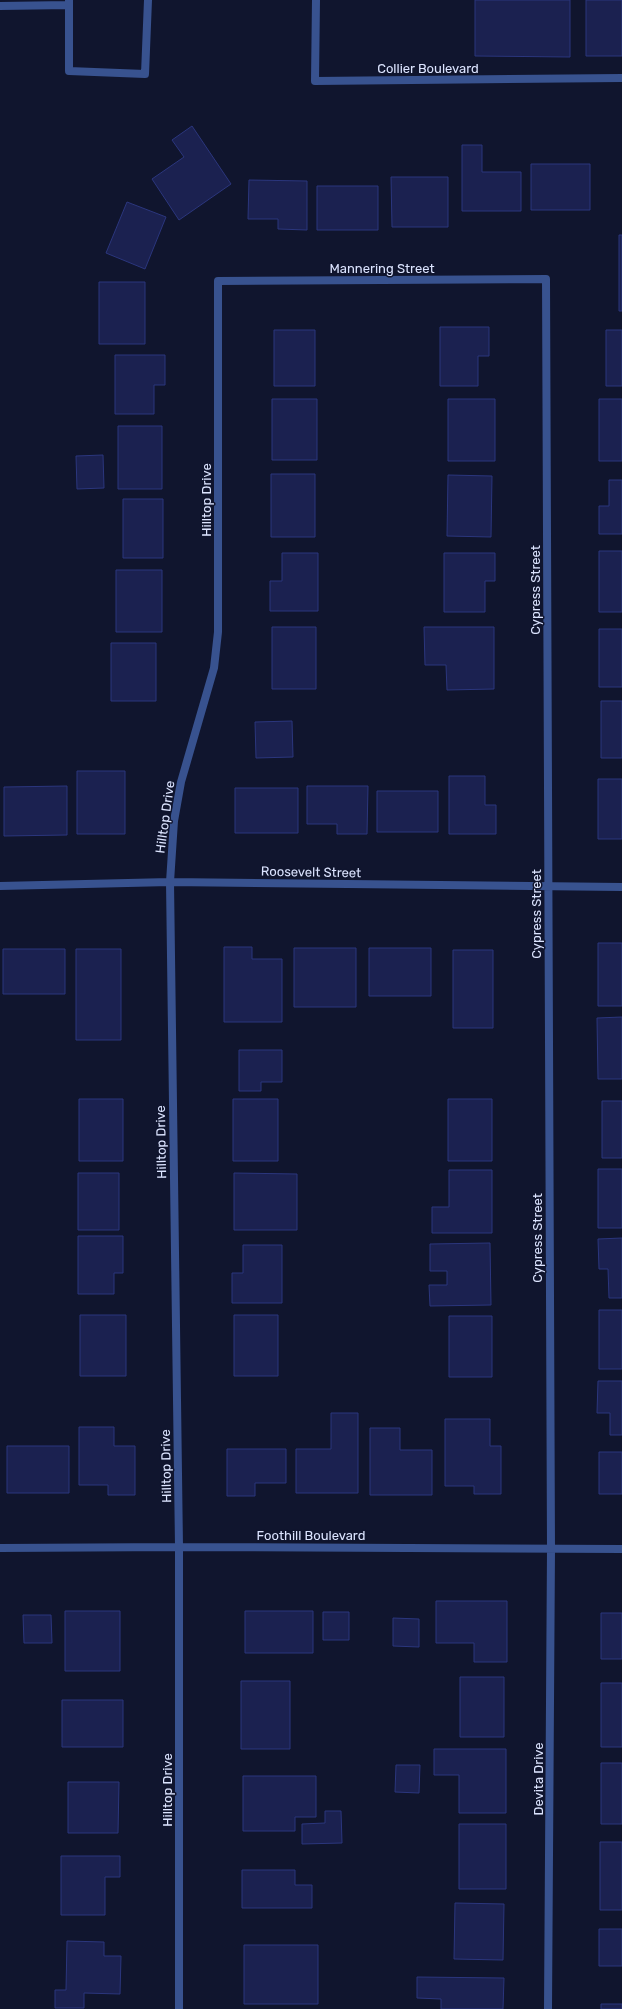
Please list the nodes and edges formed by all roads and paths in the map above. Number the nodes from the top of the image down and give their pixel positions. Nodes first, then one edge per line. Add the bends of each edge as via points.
1 (148, 0) edge
2 (316, 0) edge
3 (69, 2) edge
4 (0, 6) edge
5 (622, 78) edge
6 (546, 279) joint
7 (218, 281) joint
8 (170, 882) junction
9 (0, 886) edge
10 (548, 887) junction
11 (622, 887) edge
12 (179, 1547) junction
13 (0, 1548) edge
14 (551, 1549) junction
15 (622, 1549) edge
16 (179, 2009) edge
17 (548, 2009) edge

1 - 3 street via 144,74 69,71
2 - 5 street, Collier Boulevard via 315,81
3 - 4 street
6 - 7 street, Mannering Street
6 - 10 street, Cypress Street
7 - 8 street, Hilltop Drive via 218,632 214,668 181,782 174,821
8 - 9 street, Roosevelt Street
8 - 10 street, Roosevelt Street
8 - 12 street, Hilltop Drive
10 - 11 street, Roosevelt Street
10 - 14 street, Cypress Street
12 - 13 street, Foothill Boulevard
12 - 14 street, Foothill Boulevard
12 - 16 street, Hilltop Drive
14 - 15 street, Foothill Boulevard
14 - 17 street, Devita Drive

